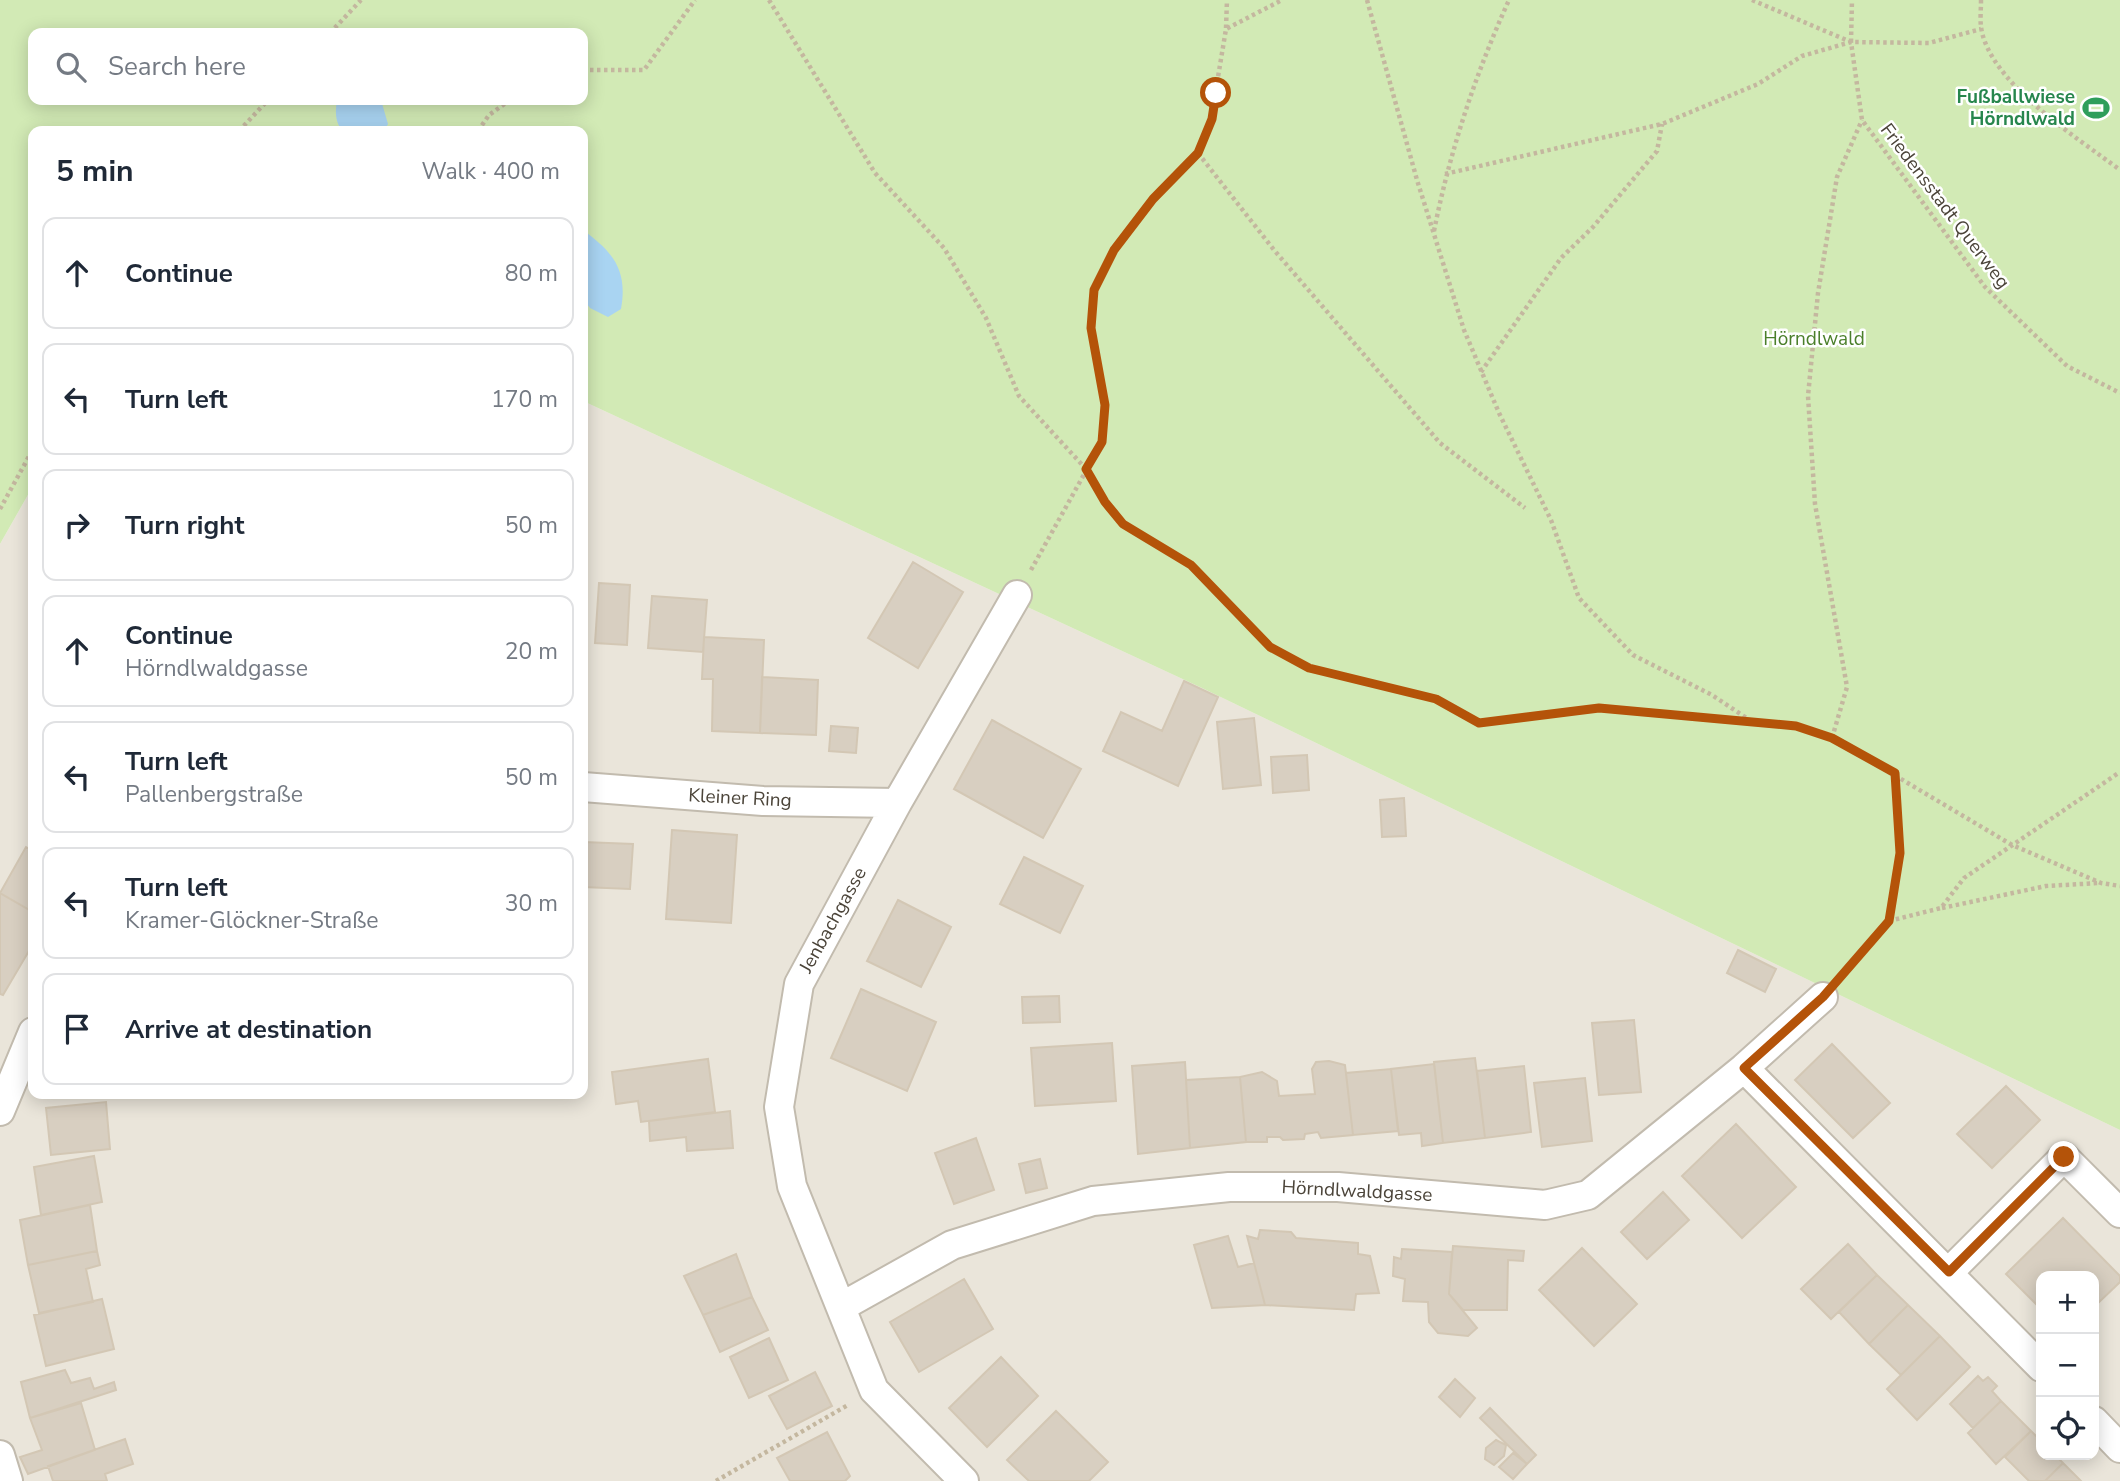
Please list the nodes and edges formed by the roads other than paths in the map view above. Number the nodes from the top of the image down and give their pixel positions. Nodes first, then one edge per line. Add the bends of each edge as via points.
1 (1017, 595) road end
2 (588, 787) edge
3 (897, 803) junction
4 (1823, 997) road end
5 (28, 1044) edge
6 (1744, 1068) junction
7 (0, 1111) edge
8 (2120, 1213) edge
9 (1949, 1272) junction
10 (841, 1307) junction
11 (2036, 1362) edge
12 (2099, 1426) edge
13 (2120, 1448) edge
14 (0, 1455) edge
15 (8, 1481) edge
16 (964, 1481) edge

1 - 3 street, Jenbachgasse
2 - 3 street, Kleiner Ring via 763,801
3 - 10 street, Jenbachgasse via 799,984 779,1107 792,1186
4 - 6 street, Hörndlwaldgasse
5 - 7 street
6 - 9 street
6 - 10 street, Hörndlwaldgasse via 1588,1195 1545,1205 1338,1187 1229,1187 1093,1201 952,1245
8 - 9 street via 2064,1157
9 - 11 street
10 - 16 street, Jenbachgasse via 874,1390
12 - 13 street
14 - 15 street

